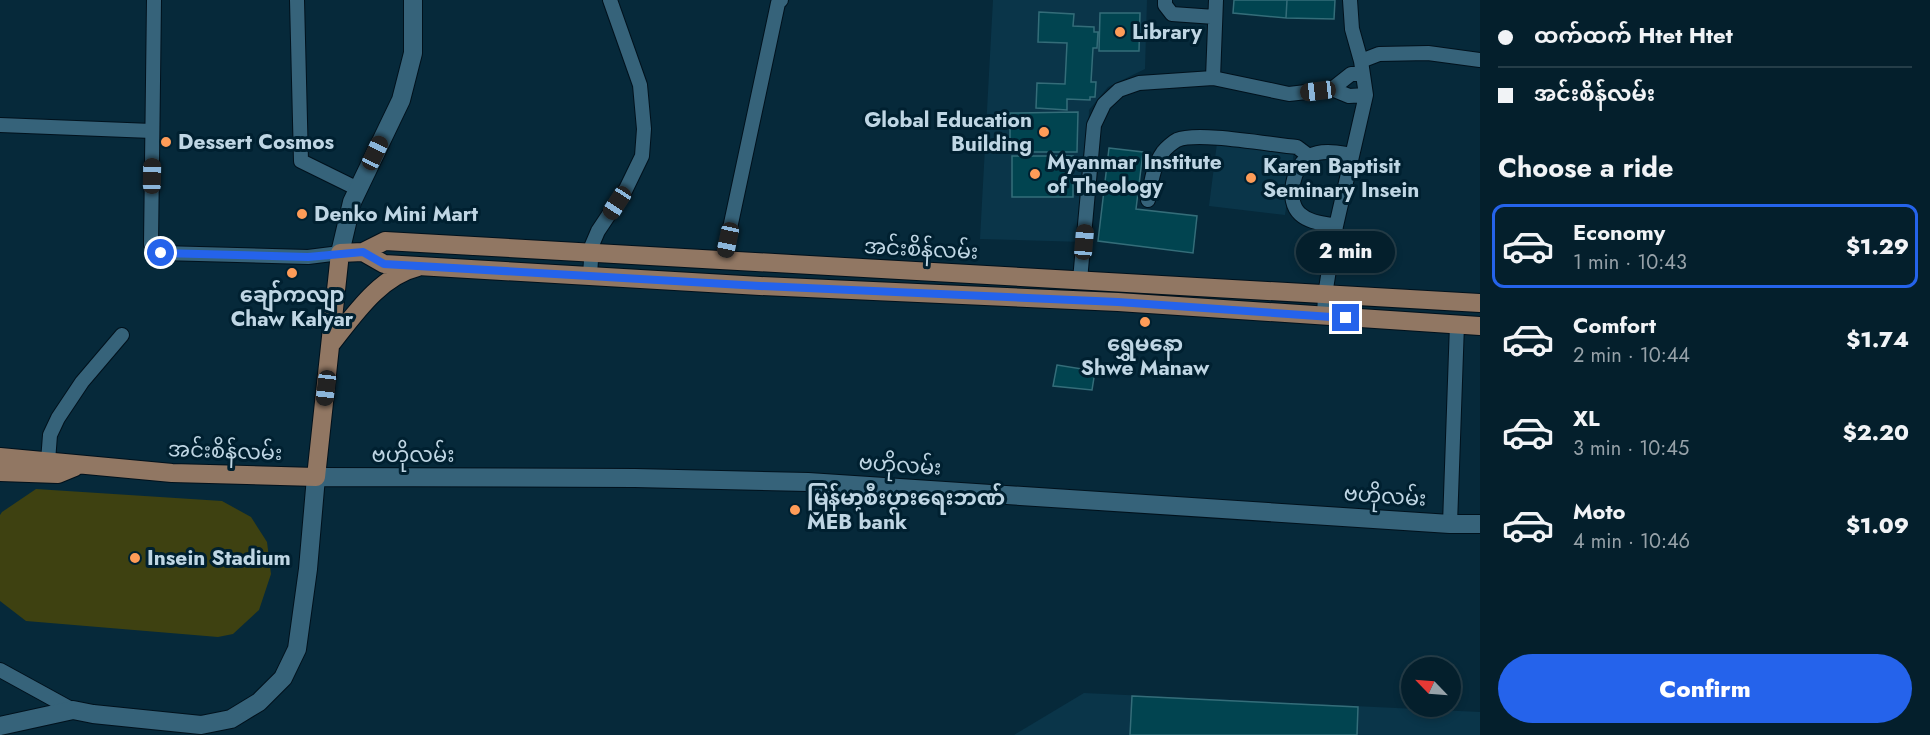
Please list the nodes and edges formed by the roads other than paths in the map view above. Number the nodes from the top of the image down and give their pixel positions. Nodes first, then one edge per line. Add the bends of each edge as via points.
1 (154, 0) edge
2 (297, 0) edge
3 (413, 0) edge
4 (610, 0) edge
5 (781, 0) edge
6 (1165, 0) edge
7 (1216, 0) edge
8 (1350, 0) edge
9 (1215, 17) junction
10 (1480, 60) edge
11 (1362, 68) junction
12 (1213, 78) junction
13 (1332, 89) junction
14 (1366, 95) junction
15 (0, 125) edge
16 (152, 131) junction
17 (1352, 155) junction
18 (1309, 156) junction
19 (358, 189) junction
20 (1148, 200) dead end
21 (1336, 226) junction
22 (363, 252) junction
23 (340, 253) junction
24 (592, 253) junction
25 (723, 261) junction
26 (427, 265) junction
27 (844, 268) junction
28 (590, 275) junction
29 (997, 276) junction
30 (1080, 280) junction
31 (1120, 282) junction
32 (843, 290) junction
33 (1325, 295) junction
34 (996, 297) junction
35 (1118, 302) junction
36 (1480, 303) edge
37 (1324, 316) junction
38 (1457, 324) junction
39 (1480, 326) edge
40 (122, 335) dead end
41 (331, 344) junction
42 (0, 457) edge
43 (48, 461) junction
44 (82, 464) junction
45 (0, 472) edge
46 (316, 477) junction
47 (1450, 524) junction
48 (1480, 524) edge
49 (0, 670) edge
50 (73, 711) junction
51 (0, 726) edge

1 - 16 street
2 - 19 street via 301,161
3 - 19 main road via 413,53 401,100
4 - 24 street via 639,85 644,129 642,156 598,231
5 - 25 street
6 - 9 street via 1172,14
7 - 9 street
8 - 11 street via 1352,29
9 - 12 street
10 - 11 street via 1379,54
11 - 13 street
11 - 14 street
12 - 13 street via 1289,94
12 - 30 street via 1139,83 1119,90 1104,104 1094,125
13 - 14 street via 1348,96
14 - 17 street
15 - 16 street
16 - 23 street via 153,249 161,253 308,257
17 - 18 street
17 - 21 street
18 - 20 street via 1297,147 1206,137 1176,140 1164,151 1154,170
18 - 21 street via 1297,169 1293,202 1298,213 1310,221
19 - 23 main road
21 - 33 street
22 - 23 main road, အင်းစိန်လမ်း
22 - 24 main road, အင်းစိန်လမ်း via 385,241
22 - 26 main road, အင်းစိန်လမ်း via 384,264
23 - 41 main road
24 - 25 main road, အင်းစိန်လမ်း
24 - 28 street
25 - 27 main road, အင်းစိန်လမ်း
26 - 28 main road, အင်းစိန်လမ်း
26 - 41 main road, အင်းစိန်လမ်း via 407,270 387,282
27 - 29 main road, အင်းစိန်လမ်း
27 - 32 main road
28 - 32 main road, အင်းစိန်လမ်း
29 - 30 main road, အင်းစိန်လမ်း
29 - 34 main road
30 - 31 main road, အင်းစိန်လမ်း
31 - 33 main road, အင်းစိန်လမ်း
31 - 35 main road
32 - 34 main road, အင်းစိန်လမ်း
33 - 36 main road, အင်းစိန်လမ်း
33 - 37 street
34 - 35 main road, အင်းစိန်လမ်း
35 - 37 main road, အင်းစိန်လမ်း
37 - 38 main road, အင်းစိန်လမ်း
38 - 39 main road, အင်းစိန်လမ်း
38 - 47 street
40 - 43 street via 58,418 50,435
41 - 46 main road
42 - 43 main road, အင်းစိန်လမ်း
43 - 44 main road, အင်းစိန်လမ်း
44 - 45 main road via 58,474
44 - 46 main road, အင်းစိန်လမ်း via 172,473
46 - 47 main road, ဗဟိုလမ်း via 808,482
46 - 50 main road via 297,649 283,678 259,702 231,719 201,725
47 - 48 main road, ဗဟိုလမ်း
49 - 50 street
50 - 51 main road

